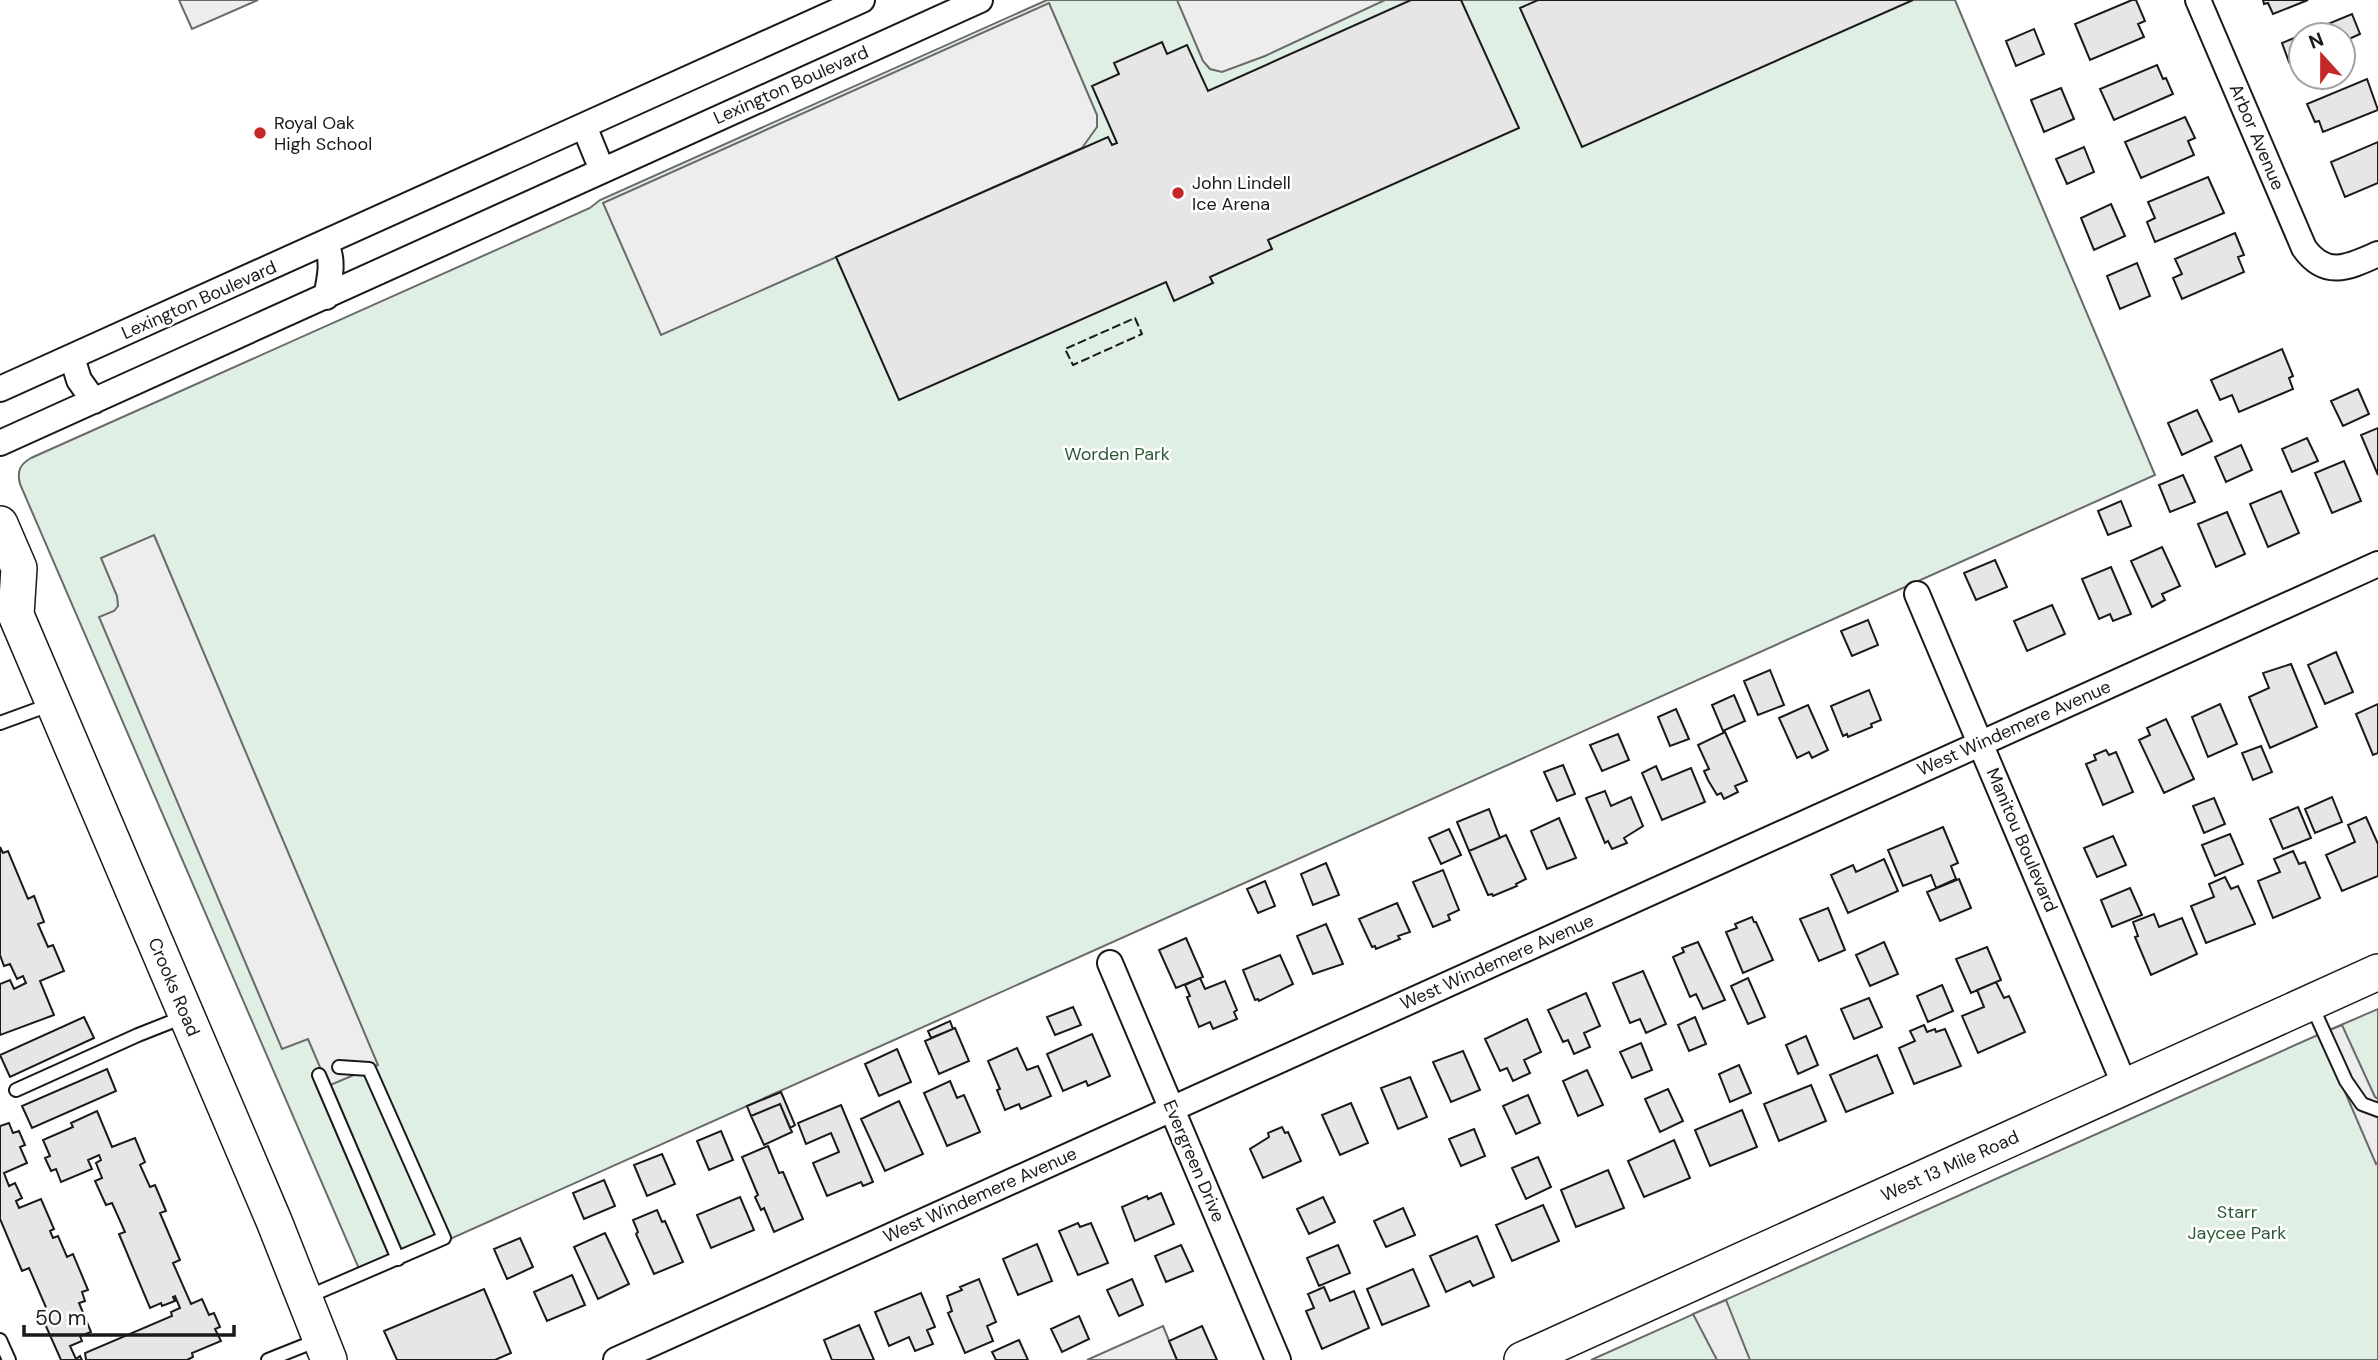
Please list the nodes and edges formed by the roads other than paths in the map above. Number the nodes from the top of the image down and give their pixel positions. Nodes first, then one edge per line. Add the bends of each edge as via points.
1 (862, 0) edge
2 (980, 0) edge
3 (2198, 0) edge
4 (584, 126) junction
5 (602, 170) junction
6 (326, 243) junction
7 (2378, 254) edge
8 (326, 297) junction
9 (72, 357) junction
10 (0, 389) edge
11 (94, 401) junction
12 (0, 443) edge
13 (0, 524) edge
14 (2378, 564) edge
15 (1917, 594) dead end
16 (12, 620) edge
17 (54, 703) junction
18 (0, 723) edge
19 (1981, 744) junction
20 (1110, 963) dead end
21 (2378, 972) edge
22 (2310, 1002) junction
23 (186, 1016) junction
24 (339, 1067) dead end
25 (320, 1075) dead end
26 (2125, 1086) junction
27 (16, 1090) dead end
28 (1172, 1108) junction
29 (2378, 1110) edge
30 (398, 1259) junction
31 (305, 1298) junction
32 (0, 1340) edge
33 (325, 1349) edge
34 (9, 1360) edge
35 (268, 1360) edge
36 (616, 1360) edge
37 (1278, 1360) edge
38 (1522, 1360) edge

1 - 4 street, Lexington Boulevard
2 - 5 street, Lexington Boulevard
3 - 7 street, Arbor Avenue via 2304,248 2324,267 2354,265
4 - 5 street
4 - 6 street, Lexington Boulevard
5 - 8 street, Lexington Boulevard
6 - 8 street via 331,274
6 - 9 street, Lexington Boulevard
8 - 11 street, Lexington Boulevard
9 - 10 street, Lexington Boulevard
9 - 11 street via 79,380
11 - 12 street, Lexington Boulevard
13 - 16 main road, Crooks Road via 19,568
14 - 19 street, West Windemere Avenue
15 - 19 street, Manitou Boulevard
16 - 17 main road, Crooks Road
17 - 18 lane
17 - 23 main road, Crooks Road
19 - 26 street, Manitou Boulevard
19 - 28 street, West Windemere Avenue
20 - 28 street, Evergreen Drive
21 - 22 main road, West 13 Mile Road
22 - 26 main road, West 13 Mile Road
22 - 29 lane via 2346,1081 2362,1104
23 - 27 lane
23 - 31 main road, Crooks Road
24 - 30 lane via 369,1069 444,1238
25 - 30 lane
26 - 38 main road, West 13 Mile Road
28 - 36 street, West Windemere Avenue
28 - 37 street, Evergreen Drive
30 - 31 lane
31 - 33 main road, Crooks Road
32 - 34 lane
33 - 35 lane

